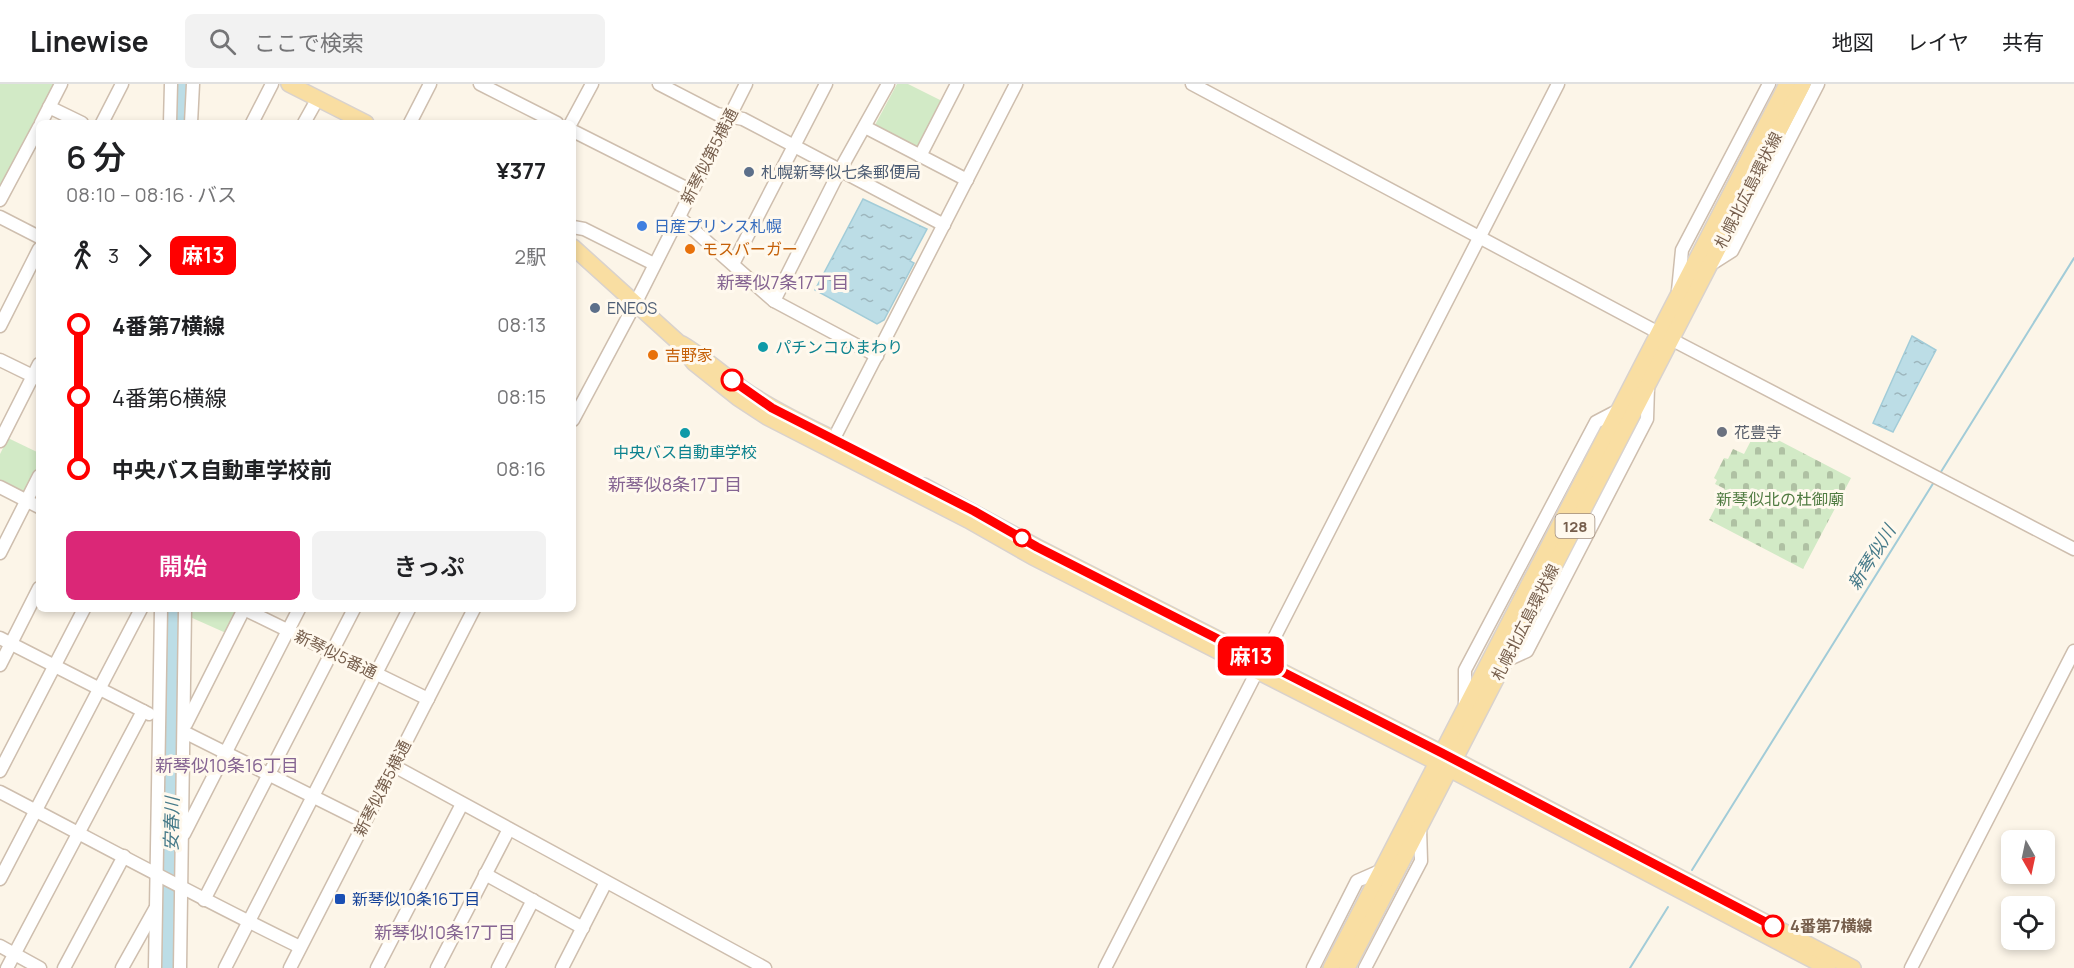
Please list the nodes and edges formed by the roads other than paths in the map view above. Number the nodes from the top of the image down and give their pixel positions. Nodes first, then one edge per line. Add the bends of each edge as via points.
1 (61, 84) edge
2 (122, 84) edge
3 (171, 84) edge
4 (193, 84) edge
5 (272, 84) edge
6 (289, 84) edge
7 (430, 84) edge
8 (480, 84) edge
9 (592, 84) edge
10 (659, 84) edge
11 (746, 84) edge
12 (826, 84) edge
13 (888, 84) edge
14 (957, 84) edge
15 (1016, 84) edge
16 (1192, 84) edge
17 (1558, 84) edge
18 (1769, 84) edge
19 (1787, 84) edge
20 (1803, 84) edge
21 (1818, 84) edge
22 (318, 98) junction
23 (49, 107) junction
24 (730, 116) junction
25 (42, 120) edge
26 (76, 120) edge
27 (104, 120) edge
28 (170, 120) edge
29 (191, 120) edge
30 (254, 120) edge
31 (306, 120) edge
32 (360, 120) edge
33 (412, 120) edge
34 (551, 120) edge
35 (573, 120) edge
36 (865, 127) junction
37 (36, 132) edge
38 (576, 133) edge
39 (794, 146) junction
40 (920, 156) junction
41 (840, 170) junction
42 (967, 180) junction
43 (692, 191) junction
44 (0, 200) edge
45 (0, 217) edge
46 (678, 217) junction
47 (944, 225) junction
48 (576, 228) edge
49 (36, 235) edge
50 (1480, 236) junction
51 (576, 250) edge
52 (36, 255) edge
53 (654, 264) junction
54 (733, 264) junction
55 (1710, 265) junction
56 (1678, 296) junction
57 (774, 301) junction
58 (635, 304) junction
59 (0, 326) edge
60 (1665, 335) junction
61 (878, 356) junction
62 (0, 360) edge
63 (36, 378) edge
64 (576, 414) edge
65 (0, 441) edge
66 (832, 444) junction
67 (36, 482) edge
68 (0, 488) edge
69 (26, 501) junction
70 (36, 506) edge
71 (2074, 549) edge
72 (0, 553) edge
73 (36, 593) edge
74 (82, 612) edge
75 (139, 612) edge
76 (161, 612) edge
77 (185, 612) edge
78 (243, 612) edge
79 (250, 612) edge
80 (298, 612) edge
81 (352, 612) edge
82 (407, 612) edge
83 (472, 612) edge
84 (288, 631) junction
85 (6, 641) edge
86 (2074, 651) edge
87 (332, 652) junction
88 (0, 665) edge
89 (55, 666) junction
90 (1260, 666) junction
91 (375, 674) junction
92 (100, 688) junction
93 (428, 699) junction
94 (143, 711) junction
95 (158, 718) junction
96 (184, 730) junction
97 (225, 753) junction
98 (1445, 761) junction
99 (394, 766) junction
100 (0, 771) edge
101 (268, 774) junction
102 (0, 792) edge
103 (313, 796) junction
104 (462, 804) junction
105 (37, 811) junction
106 (364, 822) junction
107 (1420, 827) junction
108 (509, 829) junction
109 (79, 833) junction
110 (182, 838) junction
111 (124, 856) junction
112 (1382, 870) junction
113 (485, 874) junction
114 (161, 876) junction
115 (0, 879) edge
116 (606, 882) junction
117 (179, 887) junction
118 (204, 900) junction
119 (533, 900) junction
120 (156, 908) junction
121 (248, 922) junction
122 (583, 928) junction
123 (0, 946) edge
124 (300, 947) junction
125 (15, 954) junction
126 (7, 968) edge
127 (40, 968) edge
128 (64, 968) edge
129 (122, 968) edge
130 (155, 968) edge
131 (180, 968) edge
132 (225, 968) edge
133 (290, 968) edge
134 (377, 968) edge
135 (437, 968) edge
136 (498, 968) edge
137 (562, 968) edge
138 (765, 968) edge
139 (1105, 968) edge
140 (1313, 968) edge
141 (1331, 968) edge
142 (1347, 968) edge
143 (1365, 968) edge
144 (1828, 968) edge
145 (1853, 968) edge
146 (1911, 968) edge

1 - 23 street
2 - 27 street
3 - 28 street
4 - 29 street
5 - 30 street
6 - 22 main road
7 - 33 street
8 - 34 street
9 - 35 street
10 - 24 street via 717,114
11 - 24 street, 新琴似第5横通
12 - 39 street
13 - 36 street
14 - 40 street
15 - 42 street
16 - 50 street
17 - 50 street
18 - 56 street via 1682,250
19 - 56 main road, 札幌北広島環状線 / 128
20 - 55 main road, 札幌北広島環状線 / 128
21 - 55 street via 1732,251
22 - 31 street
22 - 32 main road
23 - 25 street
23 - 26 street
24 - 39 street
24 - 43 street, 新琴似第5横通
36 - 40 street
36 - 41 street
37 - 44 street
38 - 43 street
39 - 41 street
39 - 54 street
40 - 42 street
41 - 47 street
41 - 57 street
42 - 47 street
43 - 46 street, 新琴似第5横通
45 - 49 street
46 - 53 street, 新琴似第5横通
46 - 54 street
47 - 61 street
48 - 53 street
50 - 60 street
50 - 90 street
51 - 58 main road
52 - 59 street
53 - 58 street, 新琴似第5横通
54 - 57 street
55 - 60 main road, 札幌北広島環状線 / 128
56 - 60 main road, 札幌北広島環状線 / 128
57 - 61 street
58 - 64 street, 新琴似第5横通
58 - 66 main road via 676,341 702,355 772,408
60 - 71 street
60 - 98 main road, 札幌北広島環状線 / 128 via 1619,410 1465,708
60 - 98 main road, 札幌北広島環状線 / 128 via 1649,383 1505,661
61 - 66 street
62 - 63 street
63 - 65 street
66 - 90 main road via 974,511
67 - 69 street
68 - 69 street
69 - 70 street
69 - 72 street
73 - 85 street
74 - 89 street
75 - 92 street
76 - 95 street
77 - 96 street
78 - 96 street
79 - 84 street, 新琴似5番通
80 - 84 street
81 - 87 street
82 - 91 street
83 - 93 street, 新琴似第5横通
84 - 87 street, 新琴似5番通
84 - 97 street
85 - 88 street
85 - 89 street
86 - 146 street
87 - 91 street, 新琴似5番通
87 - 101 street
89 - 92 street
89 - 100 street
90 - 98 main road
90 - 139 street
91 - 93 street, 新琴似5番通
91 - 103 street
92 - 94 street
92 - 105 street
93 - 99 street, 新琴似第5横通
94 - 95 street
94 - 109 street
95 - 114 street
96 - 97 street
96 - 110 street
97 - 101 street
97 - 110 street
98 - 107 main road, 札幌北広島環状線 / 128
98 - 112 main road, 札幌北広島環状線 / 128
98 - 144 main road
98 - 145 main road
99 - 104 street
99 - 106 street, 新琴似第5横通
101 - 103 street
101 - 118 street
102 - 105 street
103 - 106 street
103 - 121 street
104 - 108 street
104 - 134 street
105 - 109 street
105 - 115 street
106 - 124 street, 新琴似第5横通
107 - 142 main road, 札幌北広島環状線 / 128
107 - 143 street via 1421,861
108 - 113 street
108 - 116 street
109 - 111 street
109 - 125 street
110 - 117 street
111 - 114 street
111 - 128 street
112 - 140 street via 1357,881
112 - 141 main road, 札幌北広島環状線 / 128
113 - 119 street
113 - 135 street
114 - 117 street
114 - 120 street
116 - 122 street
116 - 138 street
117 - 118 street
117 - 131 street
118 - 121 street
119 - 122 street
119 - 136 street
120 - 129 street
120 - 130 street
121 - 124 street
121 - 132 street
122 - 137 street
123 - 125 street
124 - 133 street, 新琴似第5横通
125 - 126 street
125 - 127 street

